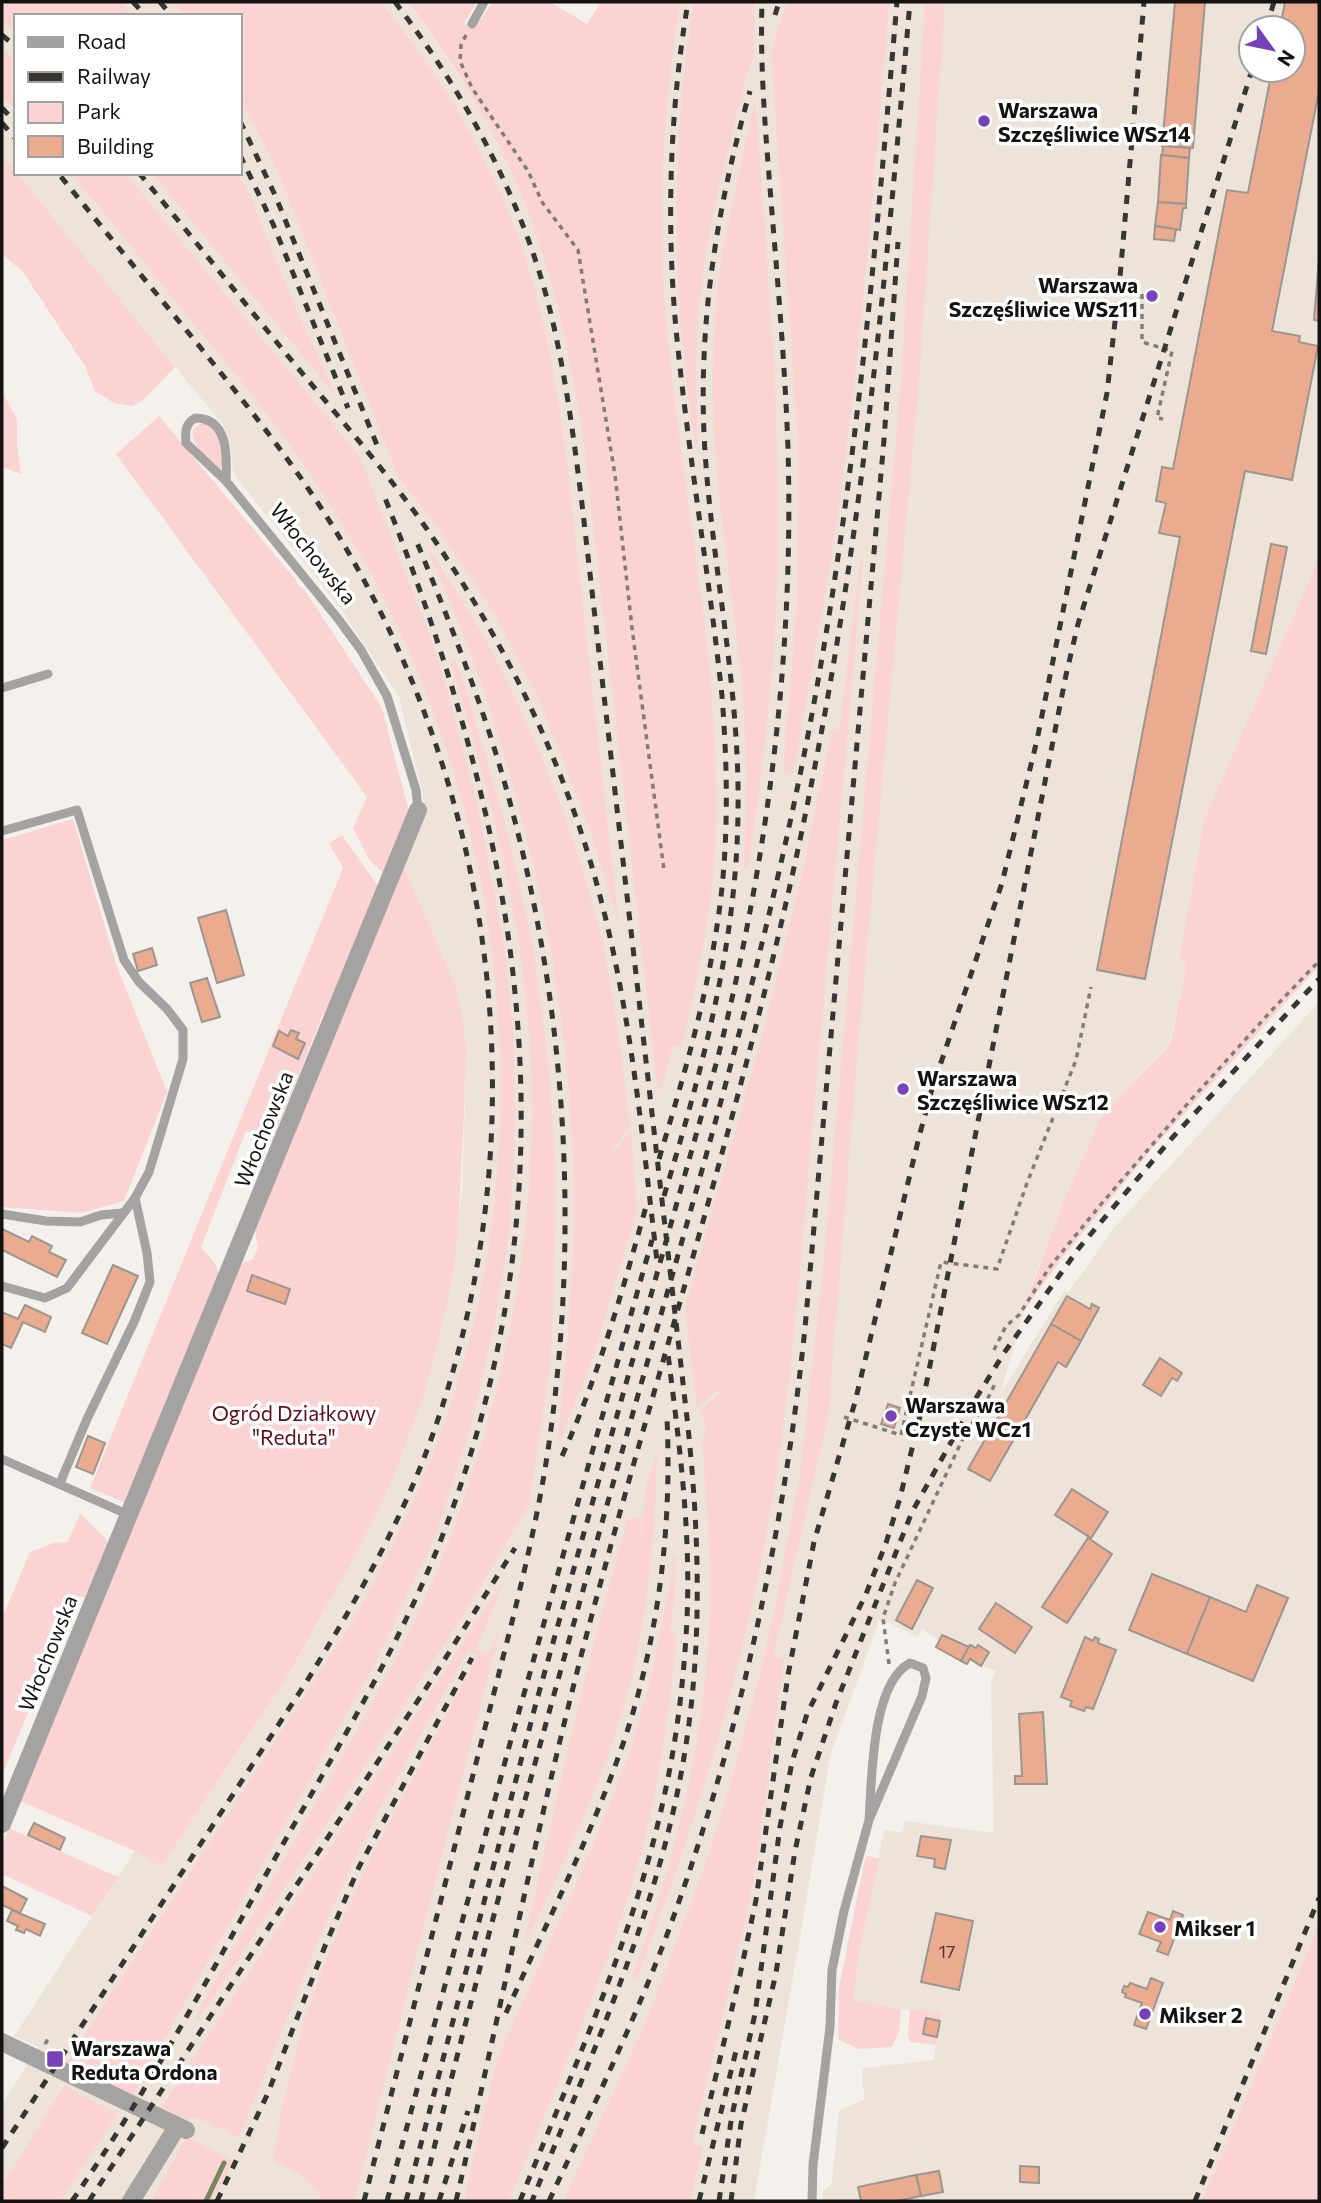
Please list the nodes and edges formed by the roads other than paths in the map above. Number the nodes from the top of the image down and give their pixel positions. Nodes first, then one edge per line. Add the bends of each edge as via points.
1 (484, 2) edge
2 (472, 24) road end
3 (226, 481) junction
4 (48, 674) dead end
5 (2, 688) edge
6 (418, 810) joint
7 (2, 831) edge
8 (135, 1198) junction
9 (122, 1213) junction
10 (2, 1214) edge
11 (2, 1286) edge
12 (2, 1459) edge
13 (60, 1483) junction
14 (129, 1515) junction
15 (869, 1820) junction
16 (2, 1824) edge
17 (2, 2042) edge
18 (131, 2201) edge
19 (812, 2201) edge

1 - 2 lane
3 - 3 lane, Włochowska via 187,443 185,432 195,418 211,422 224,439
3 - 6 lane, Włochowska via 339,620 375,675 387,696
4 - 5 lane
6 - 14 street, Włochowska
7 - 8 lane via 77,810 124,960 183,1030 184,1059 149,1172
8 - 9 lane
8 - 13 lane via 149,1282
9 - 10 lane via 80,1222
9 - 11 lane via 67,1289 45,1298
12 - 13 lane
13 - 14 lane
14 - 16 street, Włochowska
15 - 15 lane via 877,1720 891,1685 910,1662 923,1668 922,1696
15 - 19 lane via 832,1970
17 - 18 street via 181,2128

